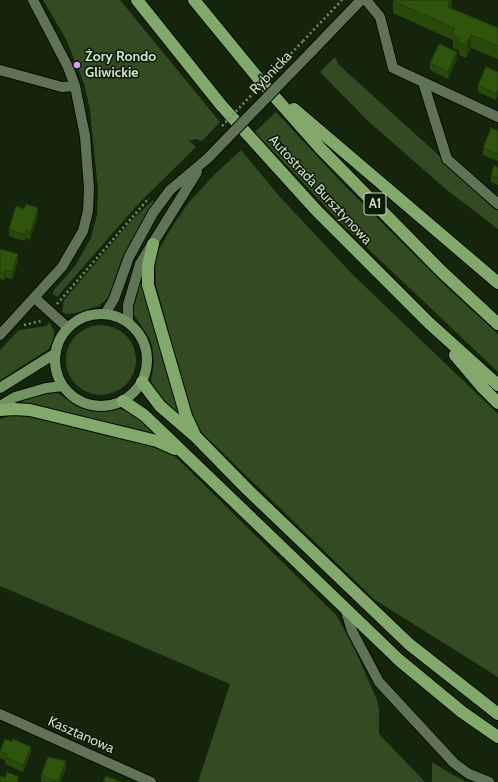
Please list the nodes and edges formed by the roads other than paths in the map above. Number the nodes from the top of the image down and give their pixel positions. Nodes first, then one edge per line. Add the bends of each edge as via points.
1 (33, 0) edge
2 (137, 0) edge
3 (194, 0) edge
4 (361, 0) edge
5 (366, 0) edge
6 (0, 70) edge
7 (258, 78) junction
8 (423, 82) junction
9 (75, 86) junction
10 (498, 117) edge
11 (204, 162) junction
12 (498, 204) edge
13 (153, 244) junction
14 (498, 283) edge
15 (35, 298) junction
16 (105, 314) junction
17 (128, 322) junction
18 (429, 323) junction
19 (498, 324) edge
20 (68, 328) junction
21 (0, 335) edge
22 (56, 353) junction
23 (142, 382) junction
24 (498, 385) edge
25 (63, 386) junction
26 (0, 388) edge
27 (123, 401) junction
28 (498, 403) edge
29 (0, 406) edge
30 (0, 410) edge
31 (196, 437) junction
32 (180, 451) junction
33 (346, 611) junction
34 (0, 714) edge
35 (498, 714) edge
36 (498, 737) edge
37 (151, 782) edge
38 (489, 782) edge

1 - 9 street via 68,67
2 - 18 highway, Autostrada Bursztynowa via 252,140 360,255
3 - 7 highway, Autostrada Bursztynowa / A1
4 - 11 street, Rybnicka, bridge
5 - 8 street via 380,17 393,68
6 - 9 street via 62,87
7 - 14 highway
7 - 19 highway, Autostrada Bursztynowa / A1 via 378,208
8 - 10 street
8 - 12 street via 447,159
9 - 15 street via 84,136 89,188 88,211 76,246 62,268
11 - 13 street, Rybnicka
11 - 16 street, Rybnicka via 170,190 153,213 129,257 114,299
13 - 17 street, Rybnicka via 140,264 128,305
13 - 31 highway via 148,266 148,285 186,416
15 - 20 street
15 - 21 street
16 - 17 main road
16 - 20 main road via 85,317
17 - 23 main road via 141,336 145,345 147,363
18 - 24 highway, Autostrada Bursztynowa
18 - 28 highway
20 - 22 main road
22 - 25 main road via 56,370
22 - 26 main road
23 - 27 main road via 134,393
23 - 31 highway via 160,406
25 - 27 main road via 76,400 85,404 104,407
25 - 29 main road via 46,388
27 - 32 highway via 144,416
30 - 32 highway via 30,410 157,441
31 - 35 highway via 409,644
32 - 33 highway
33 - 36 highway via 399,660 462,712
33 - 38 street via 352,631 379,682 454,763 469,774
34 - 37 street, Kasztanowa

